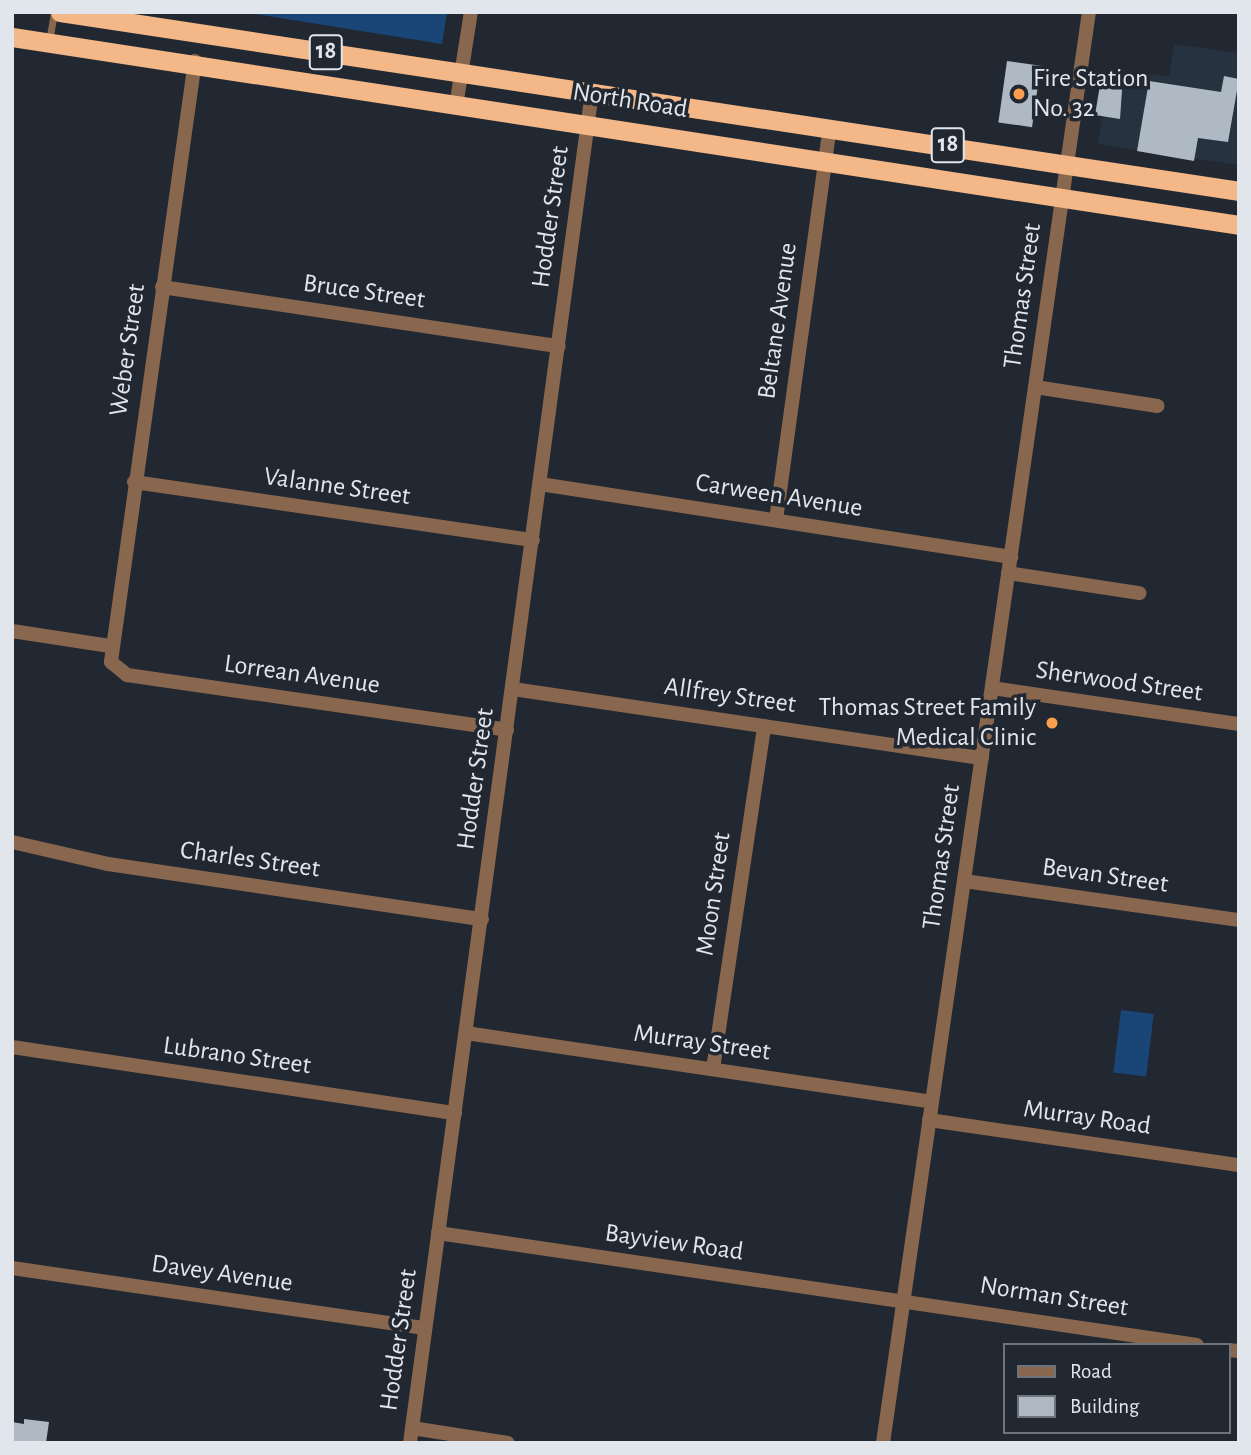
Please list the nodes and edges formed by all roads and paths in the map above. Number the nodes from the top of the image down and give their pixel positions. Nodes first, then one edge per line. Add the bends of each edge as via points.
1 (54, 12) edge
2 (60, 12) edge
3 (471, 12) edge
4 (1089, 12) edge
5 (12, 37) edge
6 (49, 41) junction
7 (195, 61) junction
8 (462, 72) junction
9 (592, 92) junction
10 (457, 100) junction
11 (589, 121) junction
12 (830, 128) junction
13 (940, 144) junction
14 (825, 159) junction
15 (1067, 162) junction
16 (934, 174) junction
17 (1239, 191) edge
18 (1062, 195) junction
19 (1239, 225) edge
20 (162, 288) junction
21 (559, 346) junction
22 (1035, 387) junction
23 (1158, 406) dead end
24 (134, 482) junction
25 (540, 484) junction
26 (776, 520) junction
27 (533, 540) junction
28 (1011, 557) junction
29 (1008, 573) junction
30 (1139, 593) dead end
31 (12, 631) edge
32 (110, 646) junction
33 (992, 688) junction
34 (513, 689) junction
35 (1239, 724) edge
36 (764, 726) junction
37 (507, 730) junction
38 (982, 758) junction
39 (12, 842) edge
40 (964, 881) junction
41 (481, 919) junction
42 (1239, 920) edge
43 (466, 1033) junction
44 (12, 1047) edge
45 (713, 1069) junction
46 (931, 1102) junction
47 (455, 1112) junction
48 (929, 1120) junction
49 (1239, 1166) edge
50 (438, 1233) junction
51 (12, 1268) edge
52 (903, 1300) junction
53 (425, 1328) junction
54 (1184, 1343) edge
55 (411, 1435) edge
56 (508, 1443) edge
57 (883, 1443) edge

1 - 6 lane
2 - 8 highway, North Road / 18
3 - 8 street
4 - 15 street, Thomas Street
5 - 6 highway, North Road / 18
6 - 7 highway, North Road / 18
7 - 10 highway, North Road / 18
7 - 20 street, Weber Street
8 - 9 highway, North Road / 18
8 - 10 street
9 - 11 street, Hodder Street
9 - 12 highway, North Road / 18
10 - 11 highway, North Road / 18
11 - 14 highway, North Road / 18
11 - 21 street, Hodder Street
12 - 13 highway, North Road / 18
12 - 14 street, Beltane Avenue
13 - 15 highway, North Road / 18
13 - 16 highway
14 - 16 highway, North Road / 18
14 - 26 street, Beltane Avenue
15 - 17 highway, North Road / 18
15 - 18 street, Thomas Street
16 - 18 highway, North Road / 18
18 - 19 highway, North Road / 18
18 - 22 street, Thomas Street
20 - 21 street, Bruce Street
20 - 24 street, Weber Street
21 - 25 street, Hodder Street
22 - 23 street
22 - 28 street, Thomas Street
24 - 27 street, Valanne Street
24 - 32 street, Weber Street
25 - 26 street, Carween Avenue
25 - 27 street, Hodder Street
26 - 28 street, Carween Avenue
27 - 34 street, Hodder Street
28 - 29 street, Thomas Street
29 - 30 street
29 - 33 street, Thomas Street
31 - 32 street
32 - 37 street, Lorrean Avenue via 111,662 127,675
33 - 35 street, Sherwood Street
33 - 38 street, Thomas Street
34 - 36 street, Allfrey Street
34 - 37 street, Hodder Street
36 - 38 street, Allfrey Street
36 - 45 street, Moon Street
37 - 41 street, Hodder Street
38 - 40 street, Thomas Street
39 - 41 street, Charles Street via 108,864
40 - 42 street, Bevan Street
40 - 46 street, Thomas Street
41 - 43 street, Hodder Street
43 - 45 street, Murray Street
43 - 47 street, Hodder Street
44 - 47 street, Lubrano Street
45 - 46 street, Murray Street
46 - 48 street, Thomas Street
47 - 50 street, Hodder Street
48 - 49 street, Murray Road
48 - 52 street, Thomas Street
50 - 52 street, Bayview Road
50 - 53 street, Hodder Street
51 - 53 street, Davey Avenue
52 - 54 street, Norman Street
52 - 57 street, Thomas Street
53 - 55 street, Hodder Street
55 - 56 street

